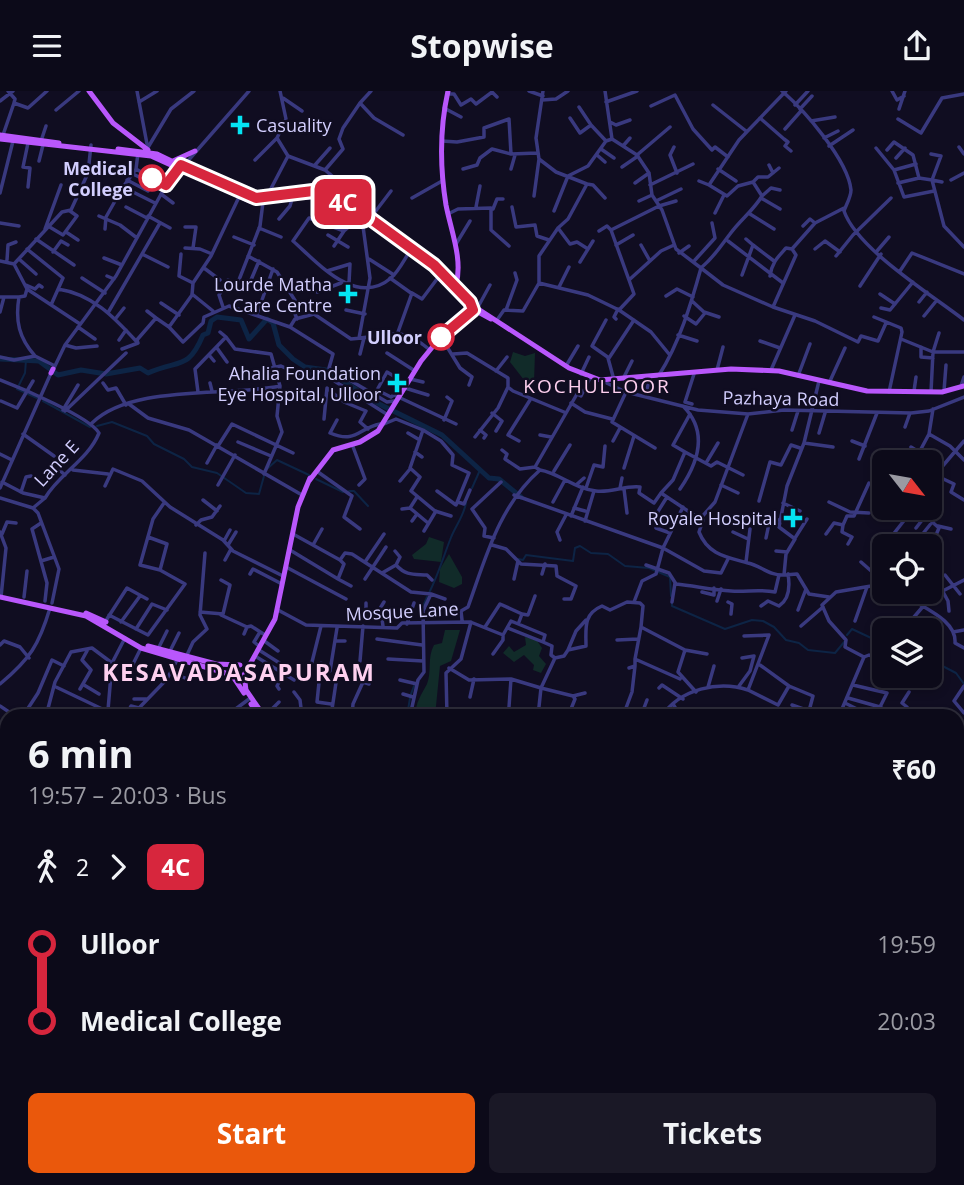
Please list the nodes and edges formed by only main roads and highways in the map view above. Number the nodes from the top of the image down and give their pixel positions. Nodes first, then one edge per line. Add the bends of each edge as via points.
1 (90, 91) edge
2 (448, 92) edge
3 (1, 136) edge
4 (42, 143) junction
5 (148, 150) junction
6 (173, 161) junction
7 (180, 167) junction
8 (190, 170) junction
9 (264, 201) junction
10 (363, 215) junction
11 (457, 275) junction
12 (455, 286) junction
13 (464, 293) junction
14 (473, 307) junction
15 (496, 320) junction
16 (658, 377) junction
17 (590, 379) junction
18 (600, 381) junction
19 (962, 386) edge
20 (382, 424) junction
21 (309, 481) junction
22 (1, 595) edge
23 (49, 604) junction
24 (95, 619) junction
25 (260, 643) junction
26 (238, 665) junction
27 (215, 666) junction
28 (245, 673) junction
29 (233, 676) junction
30 (257, 709) edge
31 (258, 709) edge

1 - 5 main road via 113,123
2 - 11 main road via 442,141
3 - 4 main road
3 - 4 main road
4 - 5 main road via 138,153
5 - 6 main road
5 - 7 main road
6 - 7 main road
6 - 8 main road via 195,151
7 - 8 main road
7 - 9 main road via 239,197
8 - 9 main road
9 - 10 main road via 321,196
9 - 10 main road via 320,192
10 - 12 main road
10 - 12 main road
11 - 12 main road
11 - 13 main road
12 - 13 main road
12 - 14 main road
13 - 14 main road
14 - 15 main road
14 - 20 main road via 430,350
15 - 17 main road
15 - 17 main road via 574,374
16 - 18 main road
16 - 18 main road
16 - 19 main road via 771,370 828,384 890,391 931,392
17 - 18 main road
20 - 21 main road via 372,436 333,450
20 - 21 main road via 324,453
21 - 25 main road via 302,495 278,610
22 - 23 main road
22 - 23 main road
23 - 24 main road
24 - 27 main road via 138,642
24 - 27 main road via 141,647 177,660
25 - 26 main road
25 - 28 main road
26 - 27 main road
26 - 28 main road
26 - 29 main road via 232,669
27 - 29 main road
28 - 29 main road
28 - 31 main road via 246,690
29 - 30 main road

